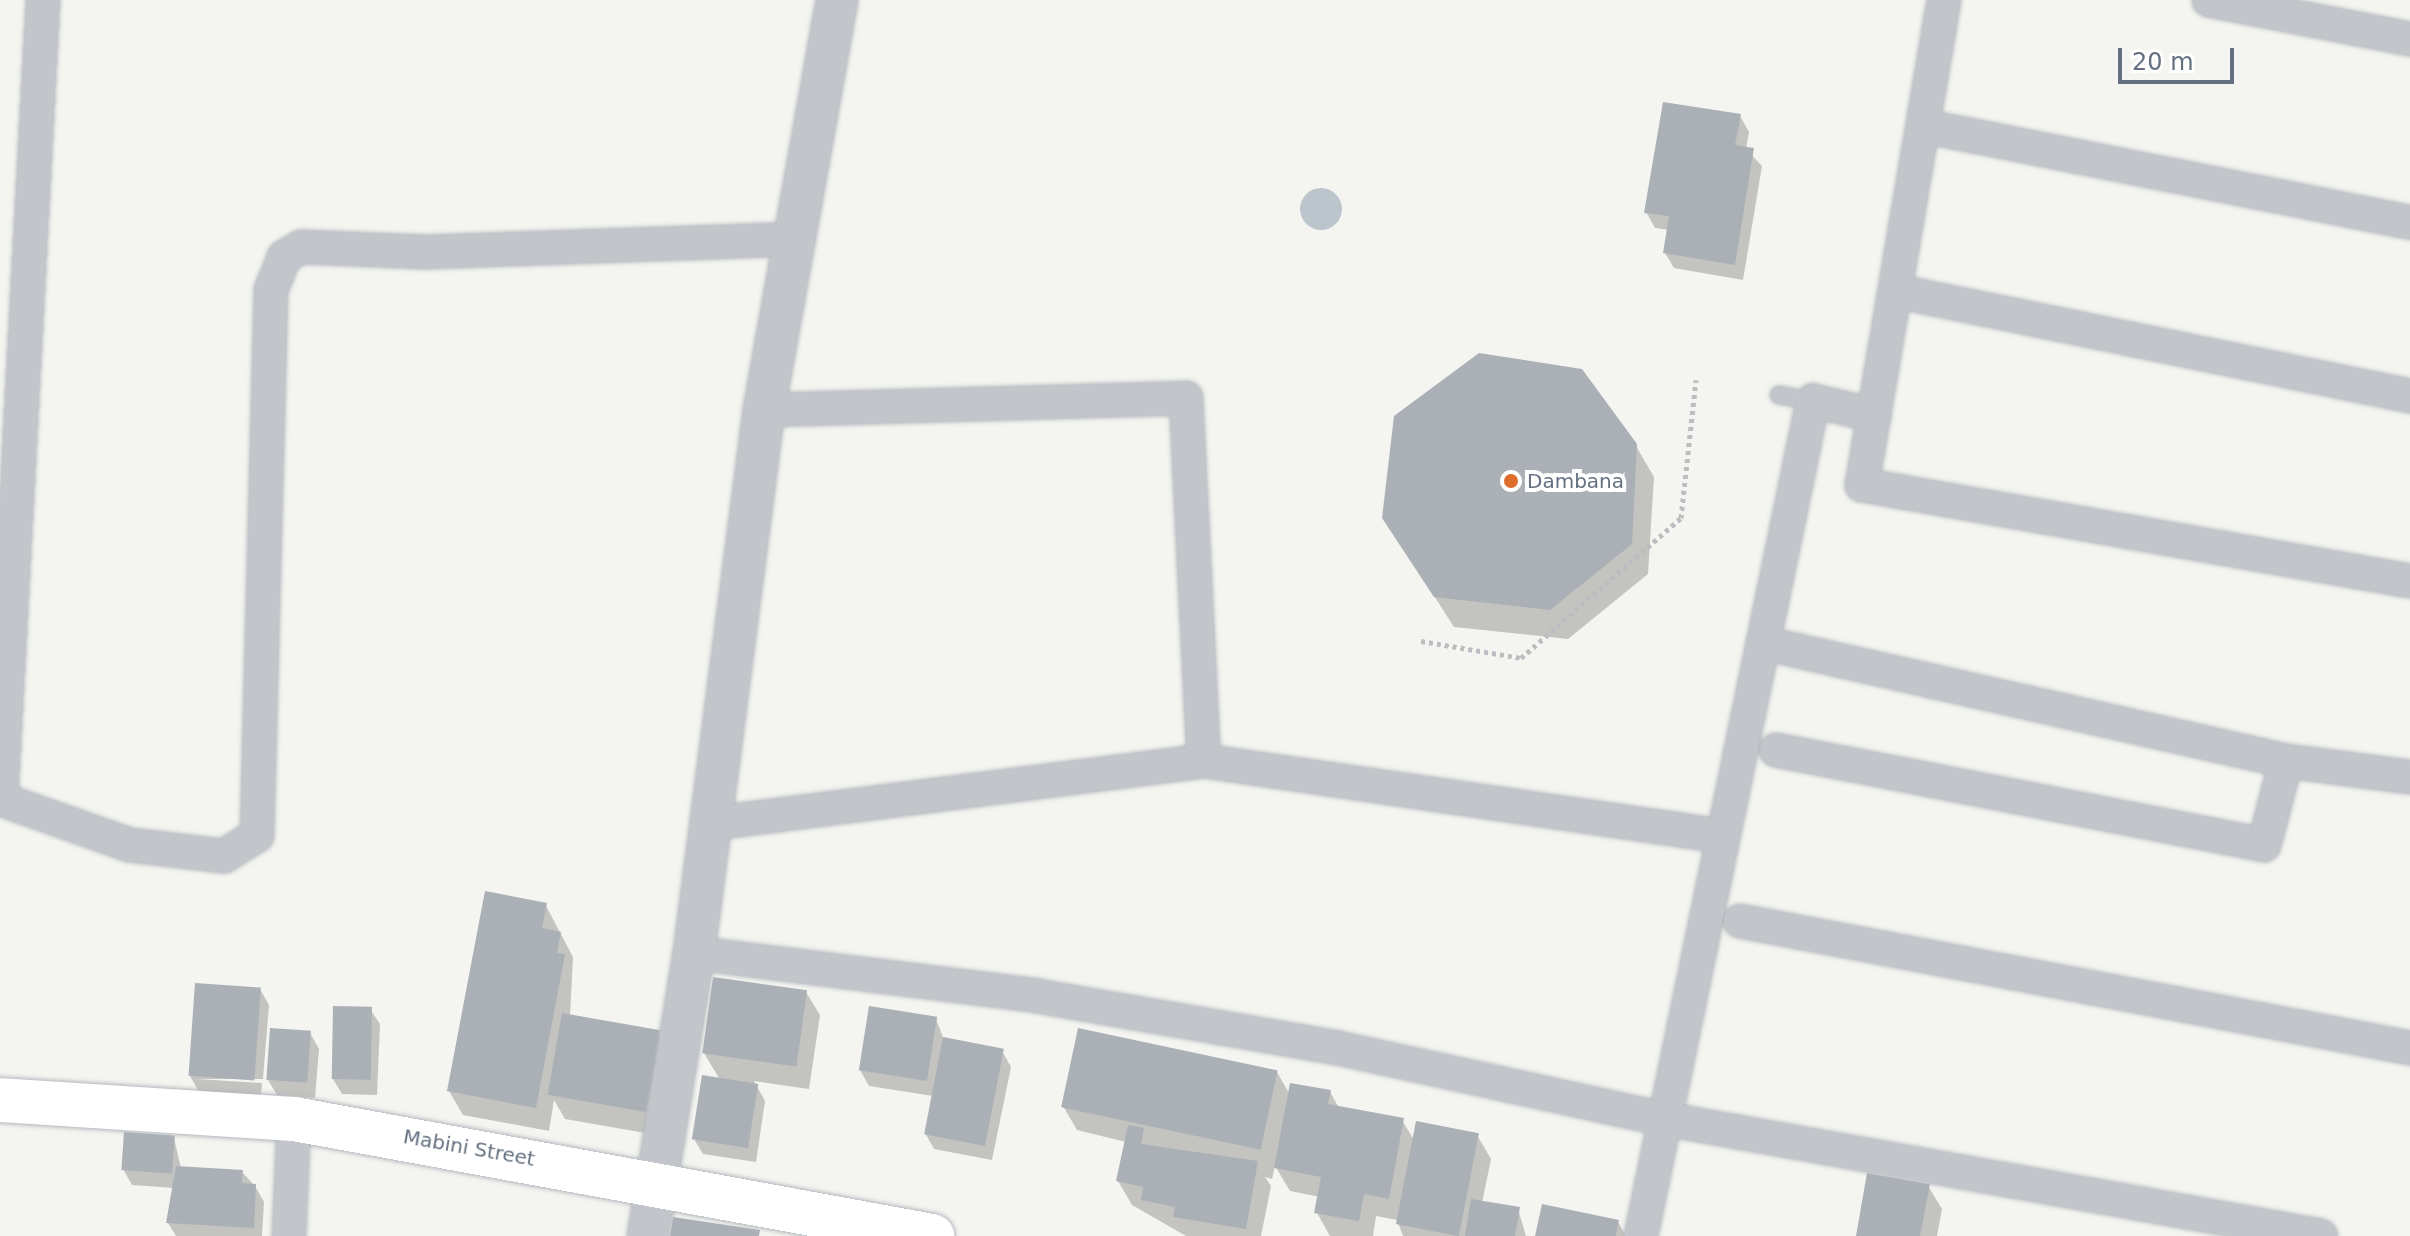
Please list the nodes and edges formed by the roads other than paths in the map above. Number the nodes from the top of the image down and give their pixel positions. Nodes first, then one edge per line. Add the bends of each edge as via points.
1 (43, 0) edge
2 (837, 0) edge
3 (1944, 0) edge
4 (2209, 0) edge
5 (2410, 39) edge
6 (1923, 126) junction
7 (2410, 222) edge
8 (794, 239) junction
9 (1895, 291) junction
10 (1779, 395) dead end
11 (2410, 396) edge
12 (1813, 401) junction
13 (764, 410) junction
14 (1874, 415) junction
15 (2410, 581) edge
16 (1763, 643) junction
17 (1776, 750) dead end
18 (1204, 761) junction
19 (2286, 761) junction
20 (2410, 777) edge
21 (1, 799) edge
22 (707, 824) junction
23 (1721, 836) junction
24 (1740, 921) dead end
25 (694, 953) junction
26 (2408, 1039) edge
27 (0, 1100) edge
28 (294, 1119) junction
29 (1665, 1119) junction
30 (656, 1180) junction
31 (289, 1236) edge
32 (648, 1236) edge
33 (932, 1236) edge
34 (1641, 1236) edge
35 (2321, 1236) edge

1 - 21 street
2 - 8 street
3 - 6 street
4 - 5 street
6 - 7 street
6 - 9 street
8 - 13 street
8 - 21 street via 426,252 301,247 284,257 271,290 257,835 224,856 130,845
9 - 11 street
9 - 14 street
10 - 12 lane
12 - 14 street
12 - 16 street
13 - 18 street via 1186,398
13 - 22 street
14 - 15 street via 1862,485
16 - 19 street
16 - 23 street
17 - 19 street via 2264,845
18 - 22 street
18 - 23 street
19 - 20 street
22 - 25 street
23 - 29 street
24 - 26 street
25 - 29 street via 1037,996 1338,1048
25 - 30 street
27 - 28 main road, Mabini Street
28 - 30 main road, Mabini Street
28 - 31 street
29 - 34 street
29 - 35 street
30 - 32 street
30 - 33 main road, Mabini Street

